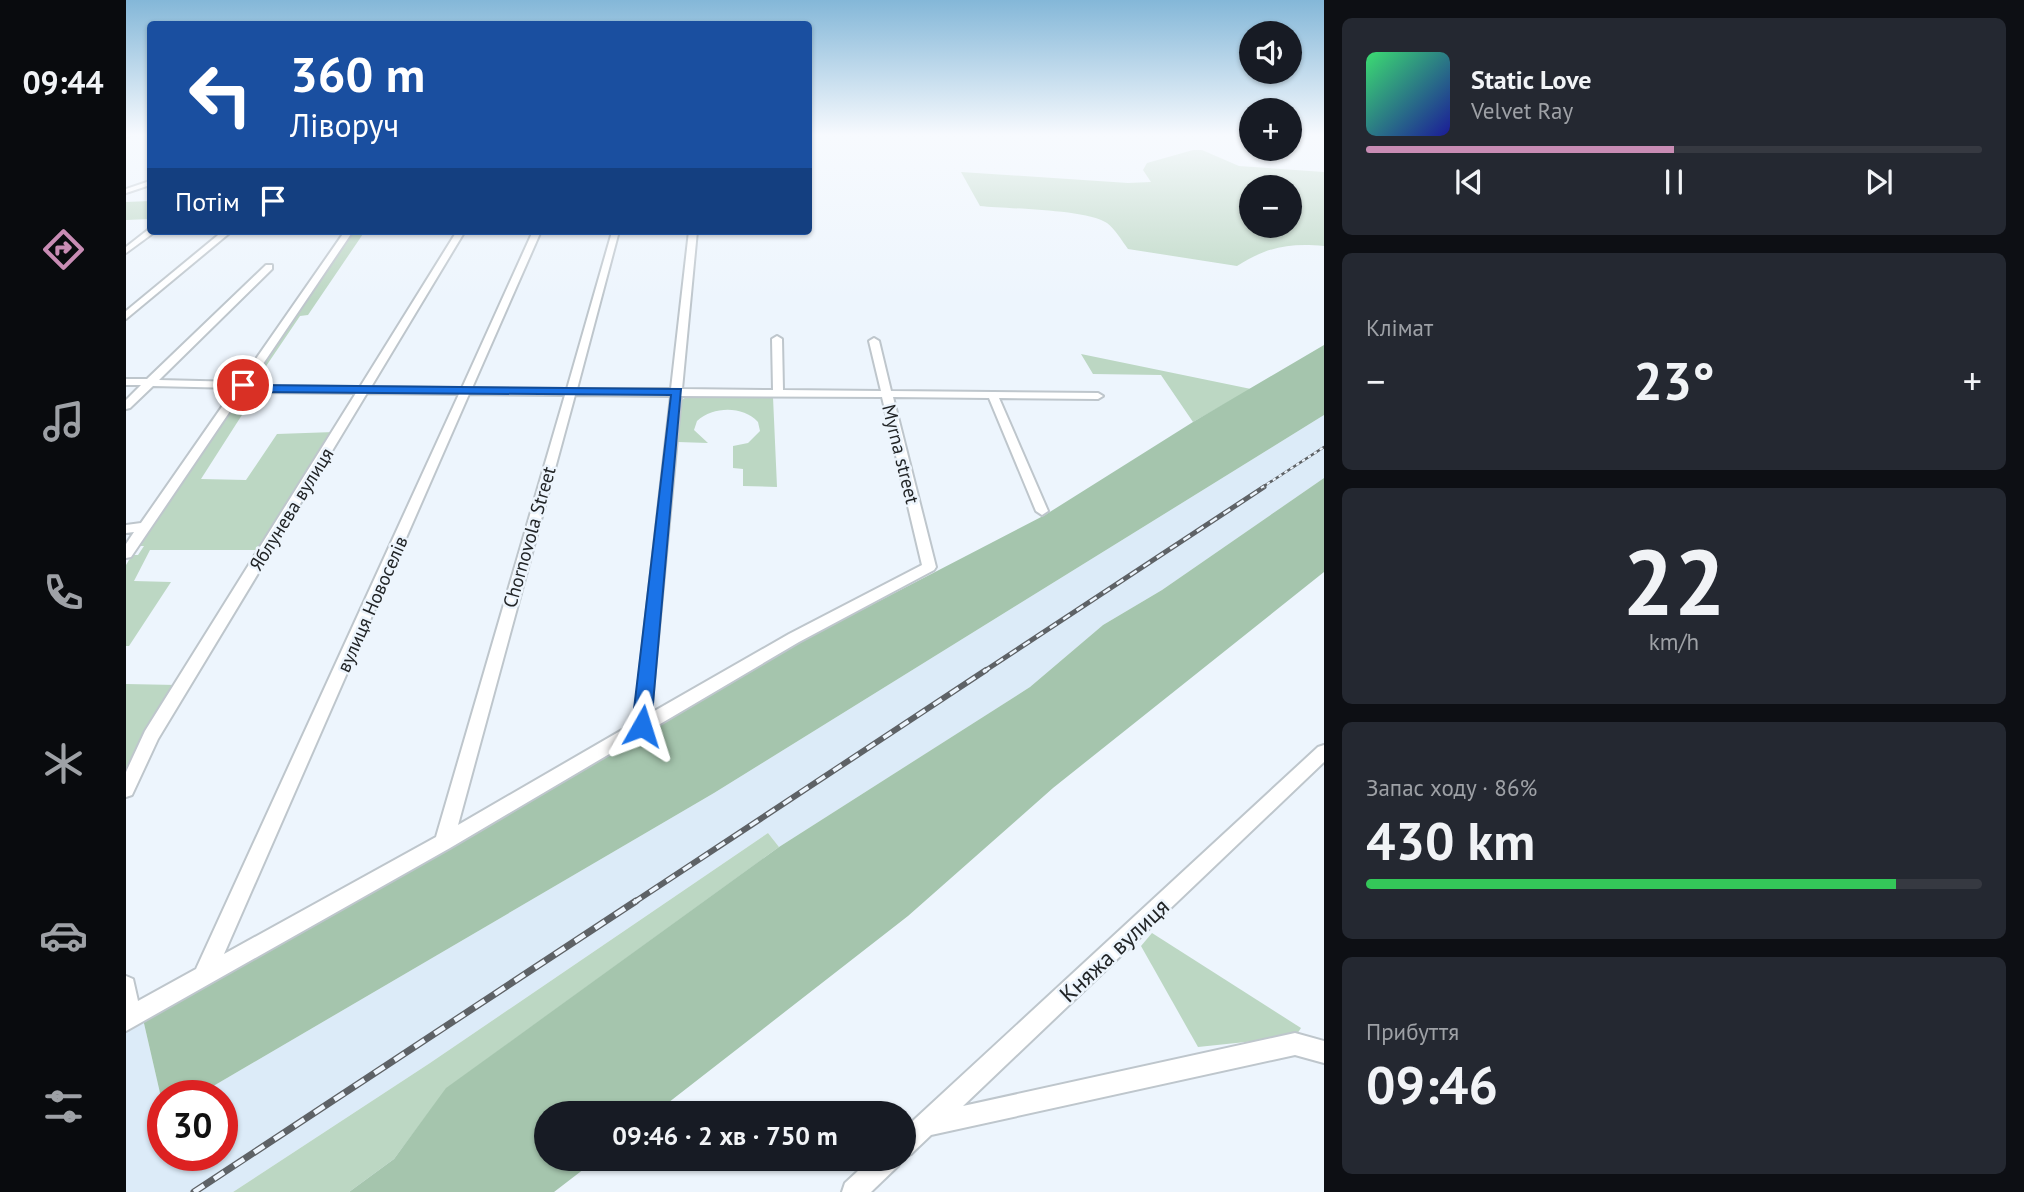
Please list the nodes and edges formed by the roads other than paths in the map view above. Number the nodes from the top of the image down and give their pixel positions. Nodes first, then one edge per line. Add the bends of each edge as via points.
1 (147, 235) edge
2 (223, 235) edge
3 (346, 235) edge
4 (459, 235) edge
5 (535, 235) edge
6 (615, 235) edge
7 (693, 235) edge
8 (126, 251) edge
9 (269, 267) dead end
10 (126, 316) edge
11 (777, 339) dead end
12 (874, 341) dead end
13 (126, 383) edge
14 (150, 383) junction
15 (242, 387) junction
16 (364, 390) junction
17 (467, 391) junction
18 (570, 391) junction
19 (677, 392) junction
20 (778, 393) junction
21 (887, 395) junction
22 (992, 396) junction
23 (1098, 397) dead end
24 (126, 406) edge
25 (1042, 512) dead end
26 (144, 527) junction
27 (126, 529) edge
28 (126, 554) edge
29 (642, 726) junction
30 (1324, 752) edge
31 (126, 790) edge
32 (444, 842) junction
33 (204, 976) junction
34 (126, 986) edge
35 (128, 1019) edge
36 (1324, 1052) edge
37 (926, 1125) junction
38 (916, 1134) edge
39 (876, 1171) edge
40 (853, 1192) edge

1 - 8 street
2 - 10 street
3 - 15 street
4 - 16 street, Яблунева вулиця
5 - 17 street, вулиця Новоселів
6 - 18 street, Chornovola Street
7 - 19 street
9 - 14 street
11 - 20 street
12 - 21 street, Myrna street
13 - 14 street
14 - 15 street
14 - 24 street
15 - 16 street
15 - 26 street
16 - 17 street
16 - 31 street, Яблунева вулиця via 151,736
17 - 18 street
17 - 33 street, вулиця Новоселів
18 - 19 street
18 - 32 street, Chornovola Street
19 - 20 street
19 - 29 street
20 - 21 street
21 - 22 street
21 - 29 street, Myrna street via 929,567
22 - 23 street
22 - 25 street
26 - 27 street
26 - 28 street
29 - 32 street
30 - 37 street, Княжа вулиця
32 - 33 street
33 - 35 street
34 - 35 street
36 - 37 street via 1295,1044
37 - 38 street, Княжа вулиця
39 - 40 street

